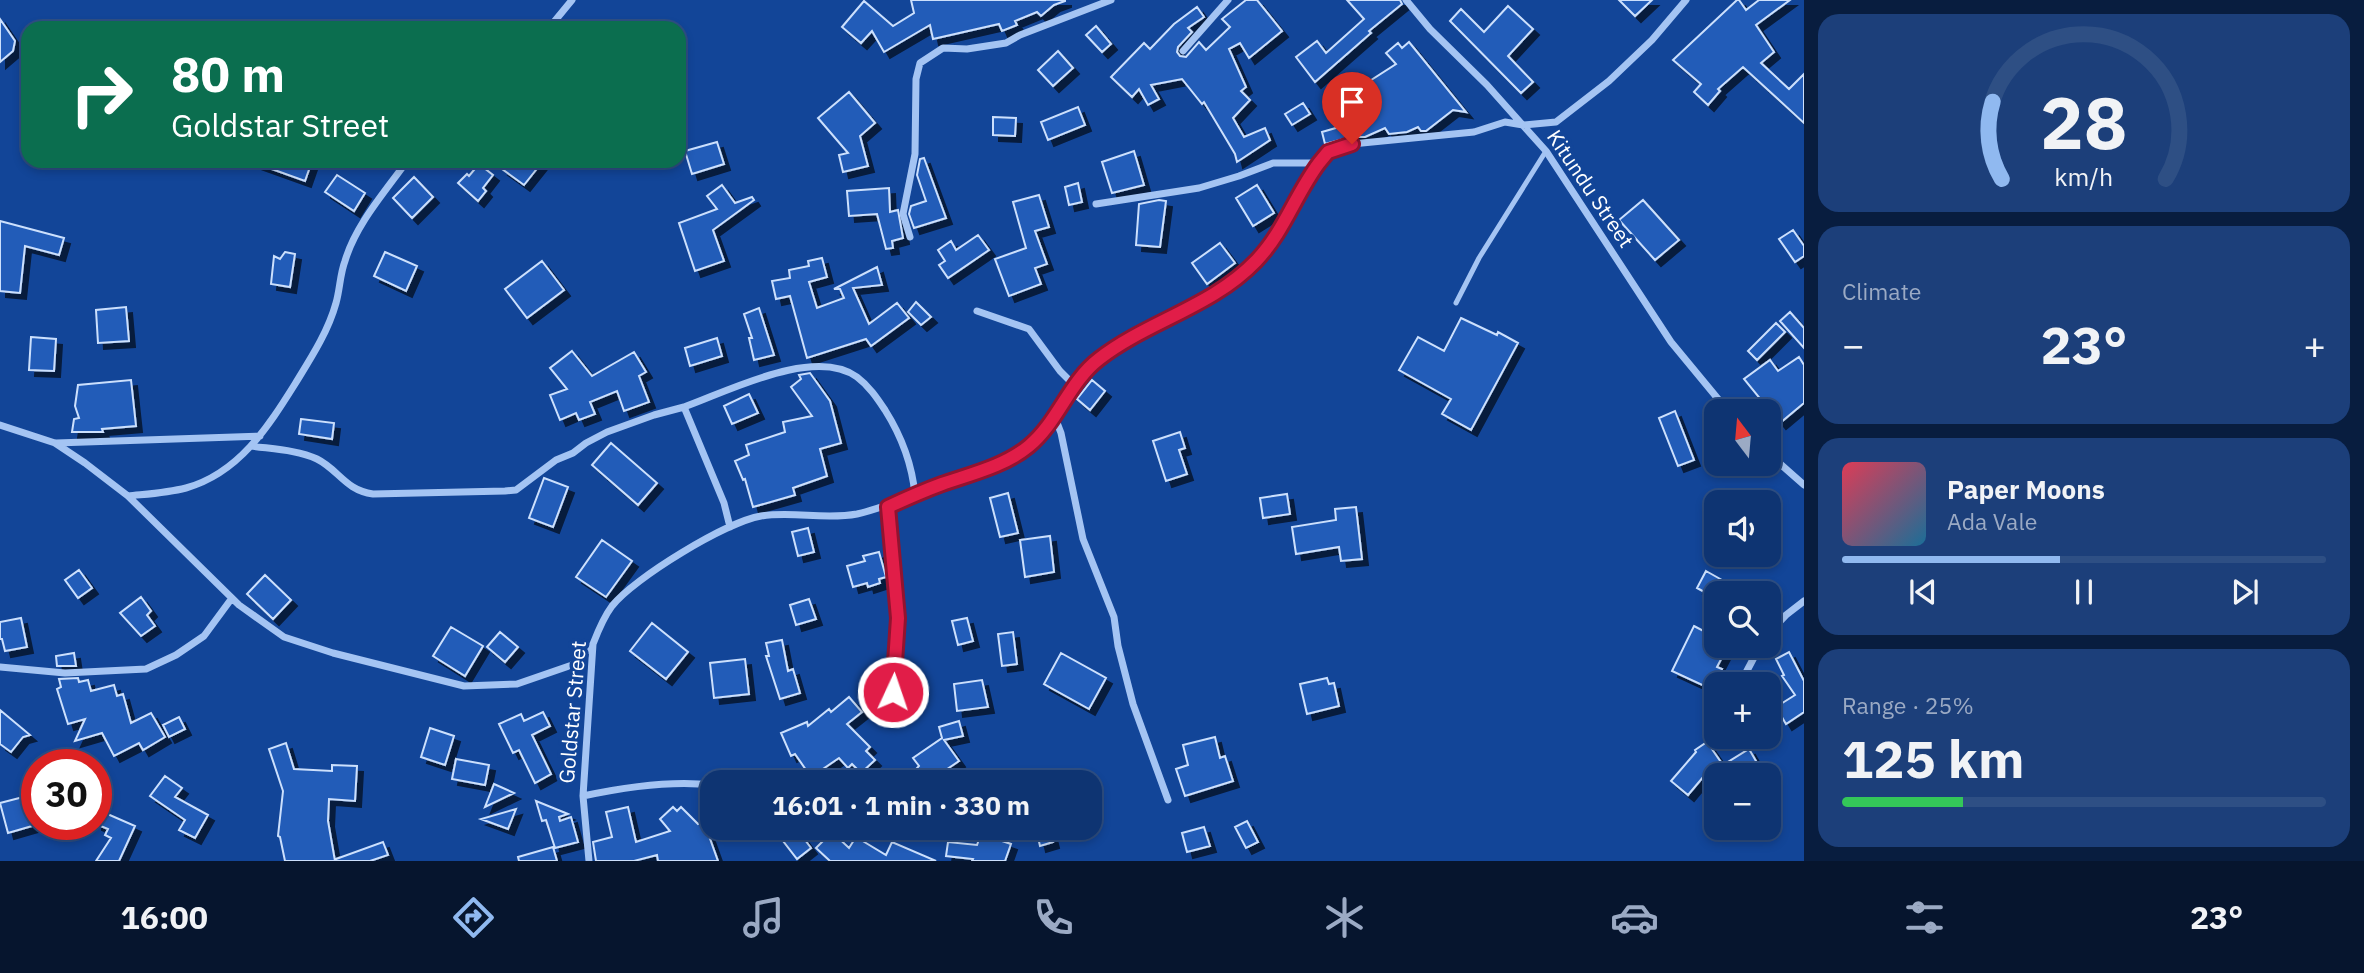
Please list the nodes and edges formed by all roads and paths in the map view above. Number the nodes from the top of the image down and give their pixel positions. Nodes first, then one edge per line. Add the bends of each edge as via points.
1 (572, 0) edge
2 (1111, 0) edge
3 (1228, 0) edge
4 (1406, 0) edge
5 (1686, 0) edge
6 (554, 21) edge
7 (1183, 51) dead end
8 (1523, 125) junction
9 (1546, 151) junction
10 (1319, 163) junction
11 (402, 168) edge
12 (1096, 204) dead end
13 (910, 237) dead end
14 (1456, 303) dead end
15 (977, 311) dead end
16 (1074, 385) junction
17 (1718, 399) edge
18 (684, 407) junction
19 (1054, 415) junction
20 (0, 425) edge
21 (260, 436) junction
22 (55, 443) junction
23 (251, 446) junction
24 (1782, 466) edge
25 (1804, 485) edge
26 (915, 495) junction
27 (128, 496) junction
28 (888, 507) junction
29 (730, 527) junction
30 (232, 598) junction
31 (1804, 601) edge
32 (1781, 620) edge
33 (593, 644) junction
34 (0, 667) edge
35 (893, 692) dead end
36 (700, 784) edge
37 (583, 796) junction
38 (1168, 800) dead end
39 (589, 861) edge

1 - 6 street
2 - 13 street via 1006,43 943,48 923,59 916,79 915,154 903,214
3 - 7 street
4 - 8 street, Kitundu Street
5 - 8 street, Goldstar Street via 1652,40 1567,114 1556,122
8 - 9 street, Kitundu Street
8 - 10 street, Goldstar Street via 1505,122 1475,132 1340,146
9 - 14 lane
9 - 17 street, Kitundu Street via 1671,342
10 - 12 street via 1273,163 1199,188
10 - 16 street, Goldstar Street via 1274,241 1255,263 1191,308 1128,338 1085,370
11 - 21 street via 362,225 345,260 336,303 317,349
15 - 16 street via 1029,329
16 - 19 street, Goldstar Street
18 - 23 street via 607,432 556,460 516,490 505,491 359,492 319,460
18 - 26 street via 790,370 817,367 843,371 870,388 894,425 910,460
18 - 29 street
19 - 26 street, Goldstar Street via 1017,454
19 - 38 street via 1083,539 1114,617 1133,704
20 - 22 street
21 - 22 street
21 - 23 street
22 - 27 street
23 - 27 street via 208,479 189,487
24 - 25 street
26 - 28 street, Goldstar Street
27 - 30 street
28 - 29 street, Goldstar Street via 844,516 764,516
28 - 35 street via 898,618
29 - 33 street, Goldstar Street via 635,584 613,605
30 - 33 street via 284,637 464,686 517,684 572,665
30 - 34 street via 204,636 146,669 65,673
31 - 32 street
33 - 37 street, Goldstar Street
36 - 37 street via 648,785
37 - 39 street, Goldstar Street

